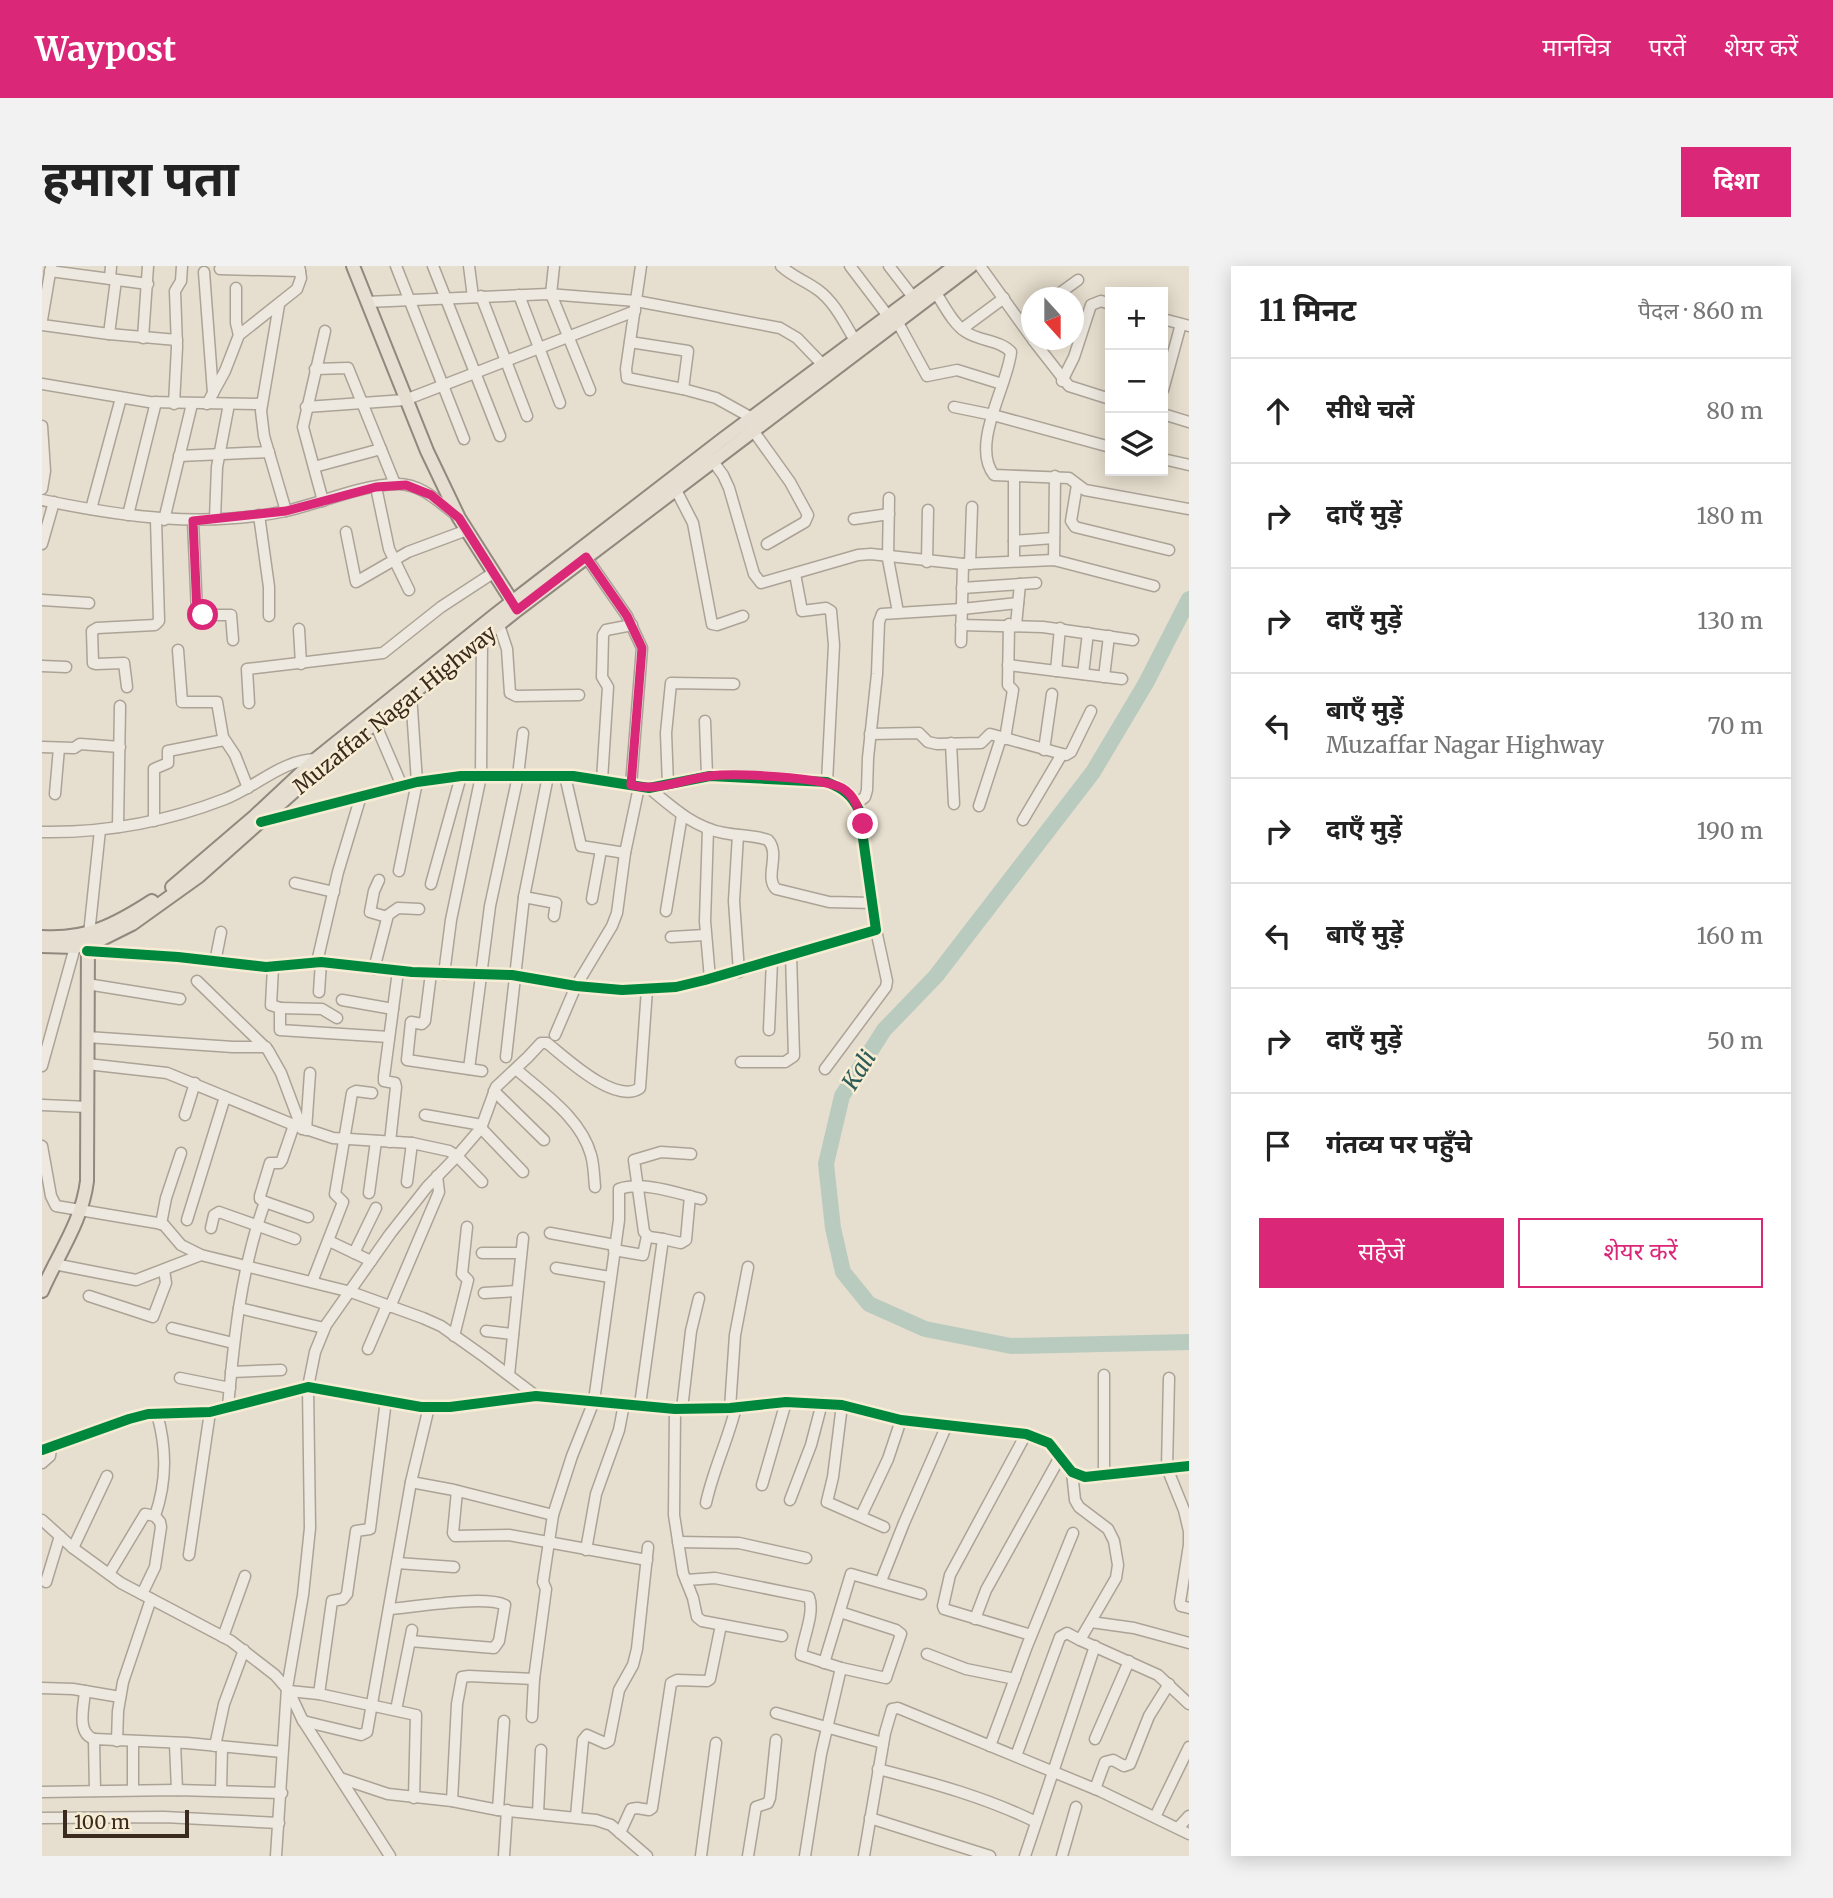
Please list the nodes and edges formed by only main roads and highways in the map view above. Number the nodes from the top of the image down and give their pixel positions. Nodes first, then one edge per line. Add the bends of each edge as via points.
1 (353, 266) edge
2 (955, 266) edge
3 (971, 266) edge
4 (893, 319) junction
5 (858, 345) junction
6 (752, 424) junction
7 (514, 606) junction
8 (497, 619) junction
9 (322, 760) junction
10 (42, 937) edge
11 (85, 944) junction
12 (42, 946) edge
13 (49, 1270) edge
14 (42, 1291) edge

1 - 7 main road via 405,400 459,518
2 - 4 main road, Muzaffar Nagar Highway
3 - 4 main road, Muzaffar Nagar Highway
4 - 5 main road, Muzaffar Nagar Highway
5 - 6 main road, Muzaffar Nagar Highway
5 - 6 main road, Muzaffar Nagar Highway via 823,365
6 - 7 main road, Muzaffar Nagar Highway
6 - 7 main road, Muzaffar Nagar Highway via 586,557
7 - 8 main road, Muzaffar Nagar Highway
8 - 9 main road, Muzaffar Nagar Highway
8 - 9 main road, Muzaffar Nagar Highway via 482,638
9 - 11 main road, Muzaffar Nagar Highway via 172,887
9 - 11 main road, Muzaffar Nagar Highway via 199,876 132,925
10 - 11 main road, Muzaffar Nagar Highway via 74,938
11 - 12 main road, Muzaffar Nagar Highway
11 - 13 main road via 87,1181 81,1211
13 - 14 main road

